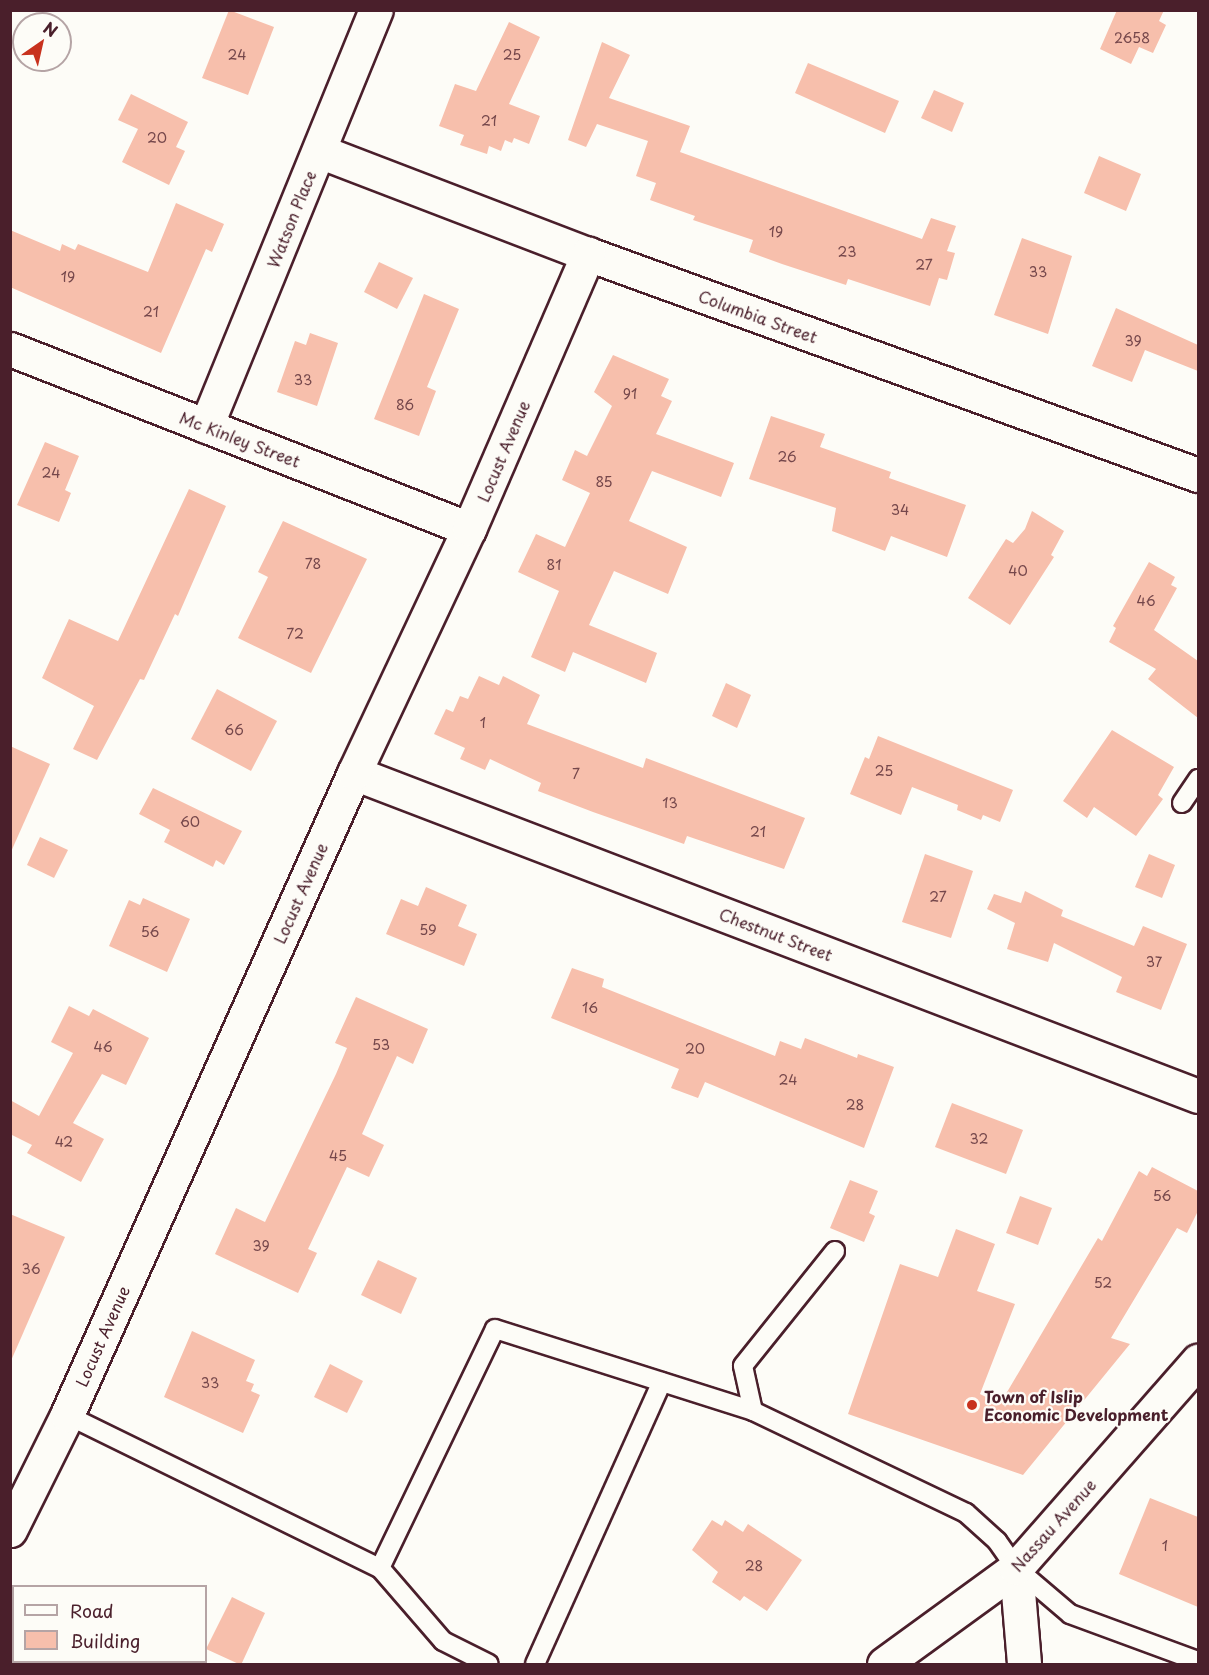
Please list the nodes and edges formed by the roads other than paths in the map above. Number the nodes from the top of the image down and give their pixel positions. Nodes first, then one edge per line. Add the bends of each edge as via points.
1 (376, 10) edge
2 (319, 151) junction
3 (588, 254) junction
4 (10, 349) edge
5 (206, 426) junction
6 (1198, 475) edge
7 (469, 529) junction
8 (354, 773) junction
9 (1198, 779) edge
10 (1182, 803) dead end
11 (1198, 1095) edge
12 (835, 1251) dead end
13 (1198, 1361) edge
14 (662, 1382) junction
15 (753, 1411) junction
16 (68, 1415) junction
17 (15, 1510) edge
18 (380, 1568) junction
19 (1016, 1568) junction
20 (1198, 1661) edge
21 (489, 1665) edge
22 (535, 1665) edge
23 (884, 1665) edge
24 (1024, 1665) edge

1 - 2 street, Watson Place
2 - 3 street, Columbia Street
2 - 5 street, Watson Place
3 - 6 street, Columbia Street
3 - 7 street, Locust Avenue
4 - 5 street, Mc Kinley Street
5 - 7 street, Mc Kinley Street
7 - 8 street, Locust Avenue
8 - 11 street, Chestnut Street
8 - 16 street, Locust Avenue
9 - 10 lane
12 - 15 lane via 743,1366
13 - 19 street, Nassau Avenue
14 - 15 lane
14 - 18 lane via 495,1329
14 - 22 lane
15 - 19 lane via 966,1513 997,1541
16 - 17 street, Locust Avenue
16 - 18 lane
18 - 21 lane via 443,1641
19 - 20 lane via 1070,1614
19 - 23 street, Nassau Avenue
19 - 24 street

